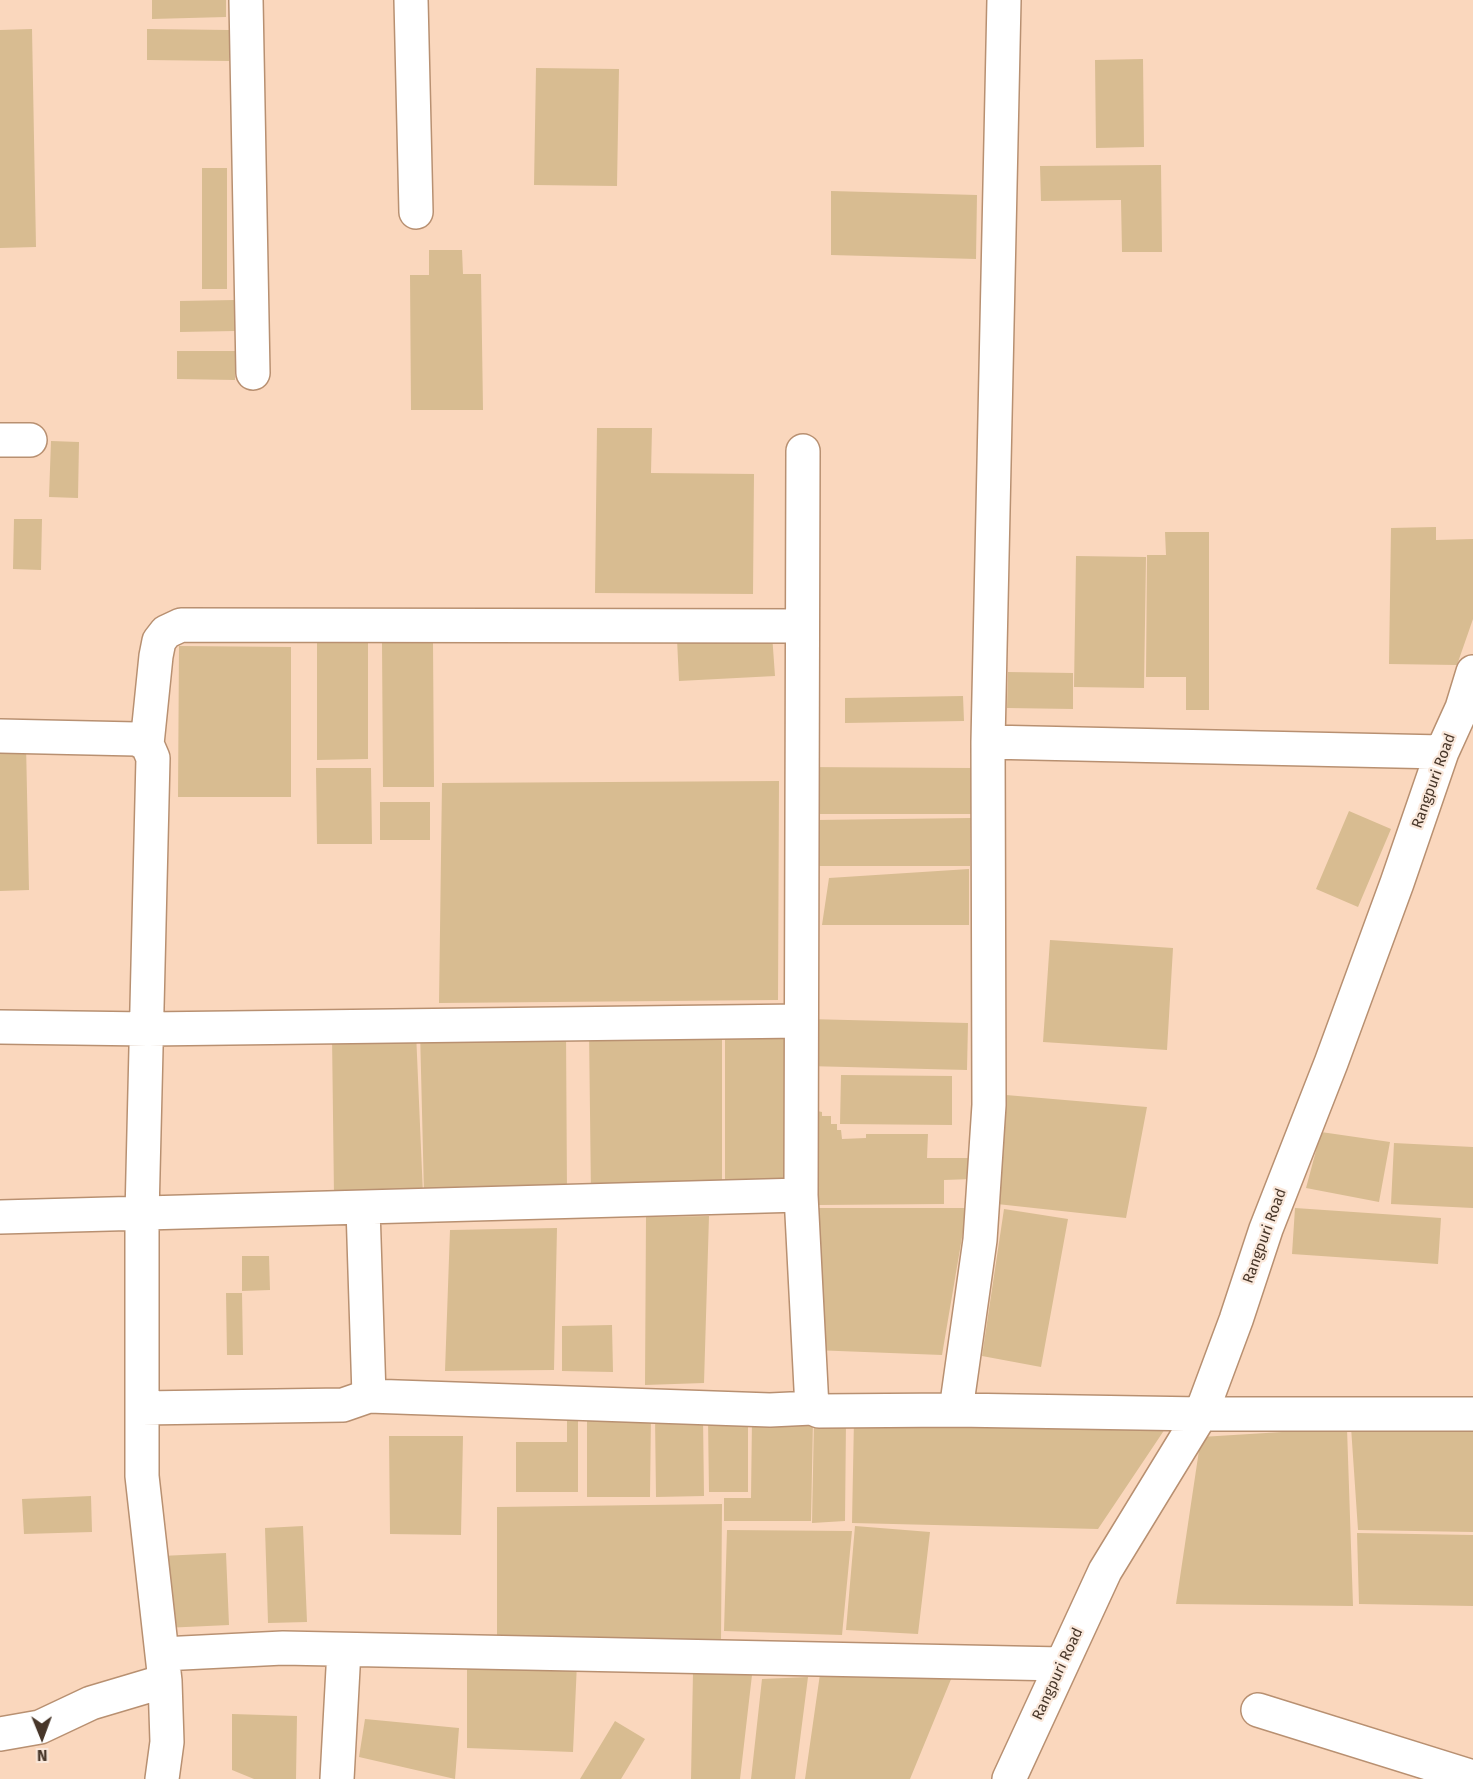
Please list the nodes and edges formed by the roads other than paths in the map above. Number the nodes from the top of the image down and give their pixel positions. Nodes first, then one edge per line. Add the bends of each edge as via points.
1 (246, 0) edge
2 (411, 0) edge
3 (1004, 0) edge
4 (416, 212) dead end
5 (253, 373) dead end
6 (803, 451) dead end
7 (802, 626) junction
8 (1473, 672) edge
9 (1468, 708) edge
10 (0, 736) edge
11 (987, 742) junction
12 (147, 744) junction
13 (1442, 752) junction
14 (801, 1021) junction
15 (0, 1027) edge
16 (148, 1029) junction
17 (801, 1196) junction
18 (363, 1208) junction
19 (142, 1214) junction
20 (0, 1216) edge
21 (369, 1396) junction
22 (142, 1408) junction
23 (812, 1408) junction
24 (956, 1410) junction
25 (1201, 1414) junction
26 (1473, 1414) edge
27 (344, 1650) junction
28 (1062, 1664) junction
29 (164, 1667) junction
30 (1258, 1710) dead end
31 (0, 1734) edge
32 (1473, 1777) edge
33 (162, 1779) edge
34 (337, 1779) edge
35 (1009, 1779) edge

1 - 5 street
2 - 4 street
3 - 11 street
6 - 7 street
7 - 12 street via 181,625 166,632 159,641
7 - 14 street
8 - 9 street, Rangpuri Road
9 - 13 street, Rangpuri Road
10 - 12 street via 136,739
11 - 13 street
11 - 24 street via 989,1105 980,1240
12 - 16 street via 153,758
13 - 25 street, Rangpuri Road
14 - 16 street
14 - 17 street
15 - 16 street
16 - 19 street
17 - 18 street
17 - 23 street
18 - 19 street
18 - 21 street
19 - 20 street
19 - 22 street
21 - 22 street via 343,1405
21 - 23 street via 758,1410
22 - 29 street via 142,1476
23 - 24 street via 819,1412
24 - 25 street
25 - 26 street
25 - 28 street, Rangpuri Road via 1105,1571
27 - 28 street
27 - 29 street via 283,1648
27 - 34 street
28 - 35 street, Rangpuri Road
29 - 31 street via 40,1726
29 - 33 street via 167,1742
30 - 32 street

